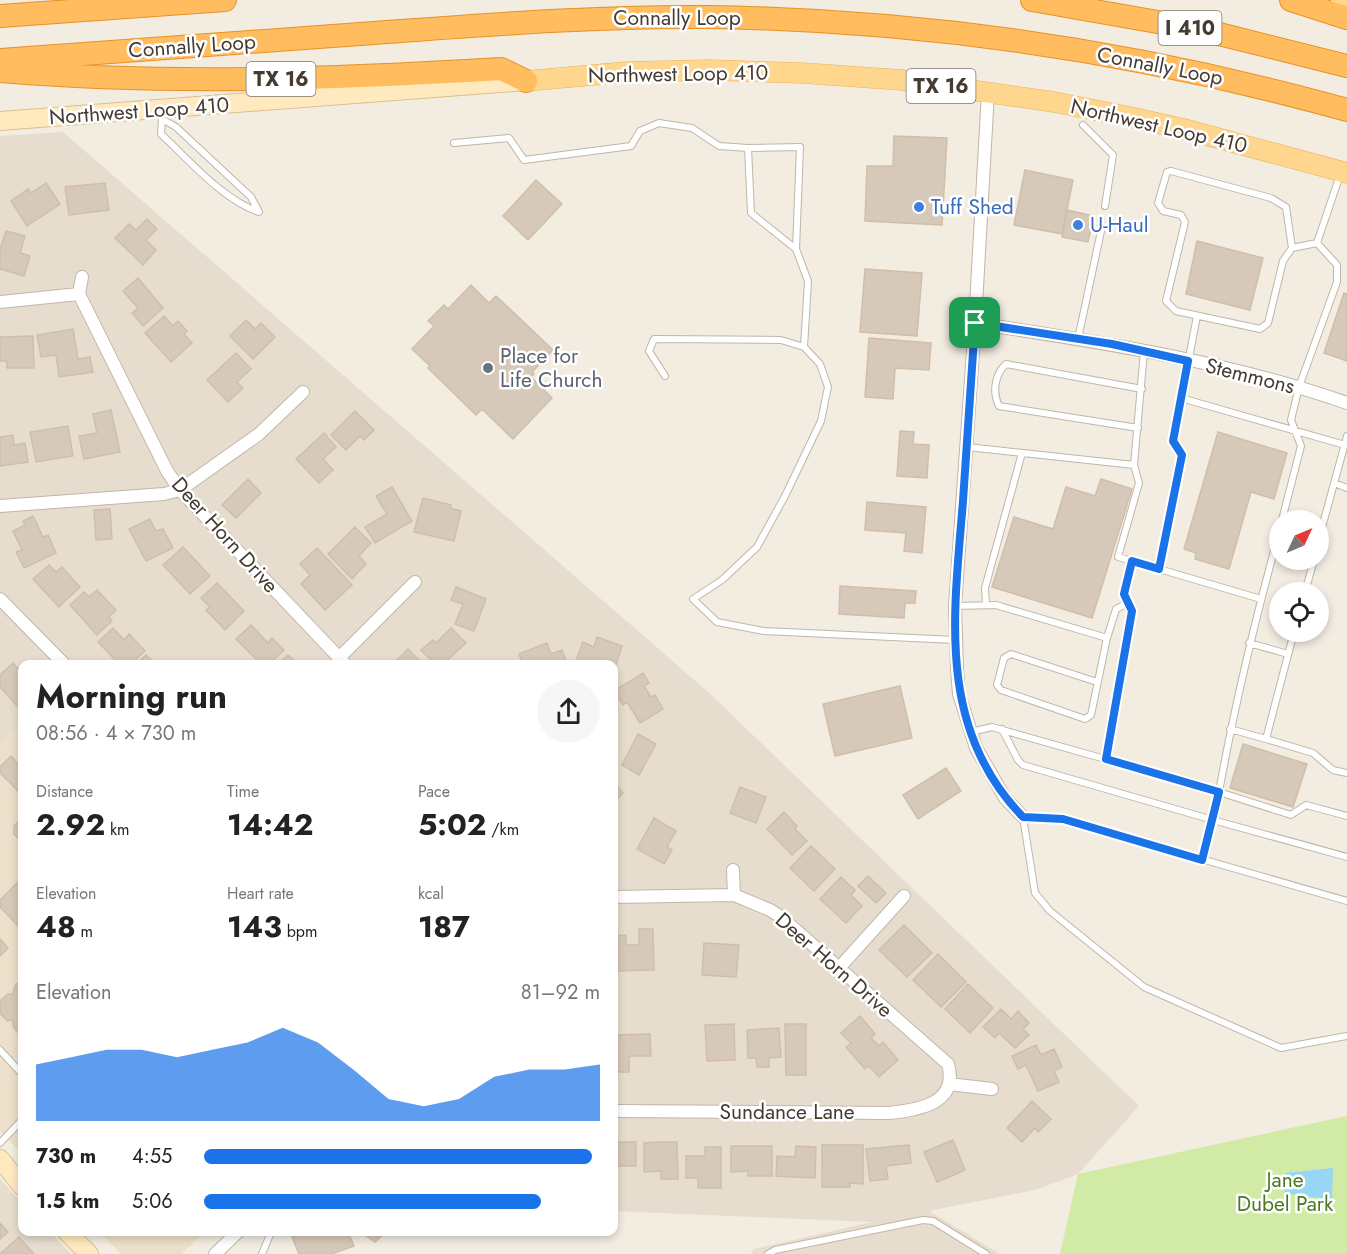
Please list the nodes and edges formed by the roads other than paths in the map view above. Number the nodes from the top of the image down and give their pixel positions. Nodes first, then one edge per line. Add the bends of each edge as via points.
1 (94, 0) edge
2 (225, 0) edge
3 (1032, 0) edge
4 (1291, 0) edge
5 (1341, 0) edge
6 (1347, 2) edge
7 (69, 11) junction
8 (0, 16) edge
9 (1347, 18) edge
10 (0, 60) edge
11 (1347, 66) edge
12 (0, 71) edge
13 (526, 81) junction
14 (988, 92) junction
15 (1347, 110) edge
16 (161, 114) junction
17 (0, 121) edge
18 (1083, 125) dead end
19 (454, 143) dead end
20 (748, 148) junction
21 (1344, 172) edge
22 (1105, 206) dead end
23 (1101, 231) dead end
24 (1317, 243) junction
25 (1292, 248) junction
26 (796, 249) junction
27 (1337, 265) junction
28 (1347, 268) edge
29 (82, 277) dead end
30 (79, 294) junction
31 (0, 302) edge
32 (1197, 316) junction
33 (975, 323) junction
34 (1078, 339) junction
35 (804, 346) junction
36 (1144, 351) junction
37 (1188, 361) junction
38 (665, 376) dead end
39 (1299, 387) junction
40 (1142, 389) junction
41 (303, 392) dead end
42 (1180, 398) junction
43 (1347, 403) edge
44 (1138, 428) junction
45 (1296, 431) junction
46 (1347, 436) edge
47 (1345, 445) junction
48 (967, 447) junction
49 (1022, 453) junction
50 (1134, 465) junction
51 (1334, 483) junction
52 (1347, 488) edge
53 (180, 490) junction
54 (0, 506) edge
55 (1285, 510) edge
56 (1327, 510) edge
57 (1132, 561) junction
58 (1159, 569) junction
59 (1269, 570) edge
60 (415, 582) dead end
61 (0, 599) edge
62 (1261, 599) junction
63 (1128, 603) junction
64 (986, 605) junction
65 (955, 606) junction
66 (1107, 638) junction
67 (955, 640) junction
68 (1291, 642) edge
69 (1249, 643) junction
70 (1288, 654) junction
71 (60, 660) edge
72 (341, 660) edge
73 (343, 660) edge
74 (1097, 682) junction
75 (1002, 729) junction
76 (1230, 729) junction
77 (971, 732) junction
78 (1266, 739) junction
79 (1106, 759) junction
80 (1347, 773) edge
81 (1219, 792) junction
82 (1347, 816) edge
83 (1023, 817) junction
84 (1213, 820) junction
85 (1347, 857) edge
86 (1202, 860) junction
87 (734, 870) dead end
88 (734, 895) junction
89 (904, 896) dead end
90 (618, 897) edge
91 (1347, 901) edge
92 (839, 968) junction
93 (1347, 1036) edge
94 (0, 1050) edge
95 (18, 1070) edge
96 (949, 1084) junction
97 (992, 1089) dead end
98 (618, 1111) edge
99 (18, 1124) edge
100 (0, 1143) edge
101 (0, 1159) edge
102 (18, 1181) edge
103 (71, 1236) edge
104 (234, 1236) edge
105 (269, 1236) edge
106 (219, 1252) edge
107 (89, 1254) edge
108 (262, 1254) edge
109 (768, 1254) edge
110 (986, 1254) edge

1 - 7 highway
2 - 7 highway, Connally Loop
3 - 11 highway, Connally Loop / I 410 via 1194,28
4 - 9 highway
5 - 6 main road
7 - 8 highway, Connally Loop
10 - 15 highway, Connally Loop / I 410 via 550,21 662,17 783,19 930,30 1075,50 1194,72
12 - 13 highway, TX 16 via 60,76 287,79 501,69
13 - 14 main road, Northwest Loop 410 / TX 16 via 709,70 902,80
13 - 16 main road, Northwest Loop 410
14 - 21 main road, Northwest Loop 410 / TX 16 via 1184,129
14 - 33 street
16 - 16 lane via 161,134 243,207 259,212 250,197
16 - 17 main road, Northwest Loop 410
18 - 22 lane via 1113,155
19 - 20 lane via 509,138 524,160 631,146 640,131 659,123 692,128 719,146
20 - 26 lane via 751,213
20 - 26 lane via 800,147
21 - 24 lane
23 - 34 lane
24 - 25 lane
24 - 27 lane
25 - 32 lane via 1283,261 1268,323 1260,329
25 - 32 lane via 1286,207 1271,198 1167,172 1158,203 1163,212 1181,215 1185,222 1166,301 1176,311
26 - 35 lane via 808,281
27 - 28 lane
27 - 39 lane via 1337,282
29 - 30 street
30 - 31 street
30 - 53 street, Deer Horn Drive
32 - 37 lane
33 - 34 street, Stemmons
33 - 48 street
34 - 36 street, Stemmons
35 - 38 lane via 781,340 654,339 649,351
35 - 67 lane via 820,364 828,387 822,421 757,547 722,580 693,599 717,622 764,631
36 - 37 street, Stemmons
36 - 40 lane
37 - 39 street, Stemmons
37 - 42 lane
39 - 43 street, Stemmons
39 - 45 lane via 1291,420
40 - 44 lane
40 - 44 lane via 1006,364 999,371 994,397 999,406
41 - 53 street via 259,434
42 - 45 lane
42 - 58 lane via 1173,441 1182,455
44 - 50 lane
45 - 47 lane
45 - 55 lane via 1302,446
46 - 47 lane
47 - 51 lane
48 - 49 lane
48 - 65 street
49 - 50 lane
49 - 64 lane via 985,588
50 - 57 lane via 1139,483 1118,557
51 - 52 lane
51 - 56 lane
53 - 54 street
53 - 72 street, Deer Horn Drive
57 - 58 lane
57 - 63 lane via 1124,594
58 - 62 lane
59 - 62 lane
60 - 73 street
61 - 71 street
62 - 69 lane
63 - 66 lane via 1116,609
63 - 79 lane via 1132,611
64 - 65 lane
64 - 66 lane
65 - 67 street
66 - 74 lane
67 - 77 street via 959,694
68 - 70 lane
69 - 70 lane
69 - 76 lane
70 - 78 lane
74 - 74 lane via 1091,714 1085,719 1001,690 997,685 1004,658 1011,654
75 - 77 lane
75 - 79 lane
75 - 84 lane via 1023,765
76 - 78 lane
76 - 81 lane
77 - 83 street via 989,773
78 - 80 lane via 1312,753 1333,770
79 - 81 lane
81 - 82 lane via 1292,814 1306,806
81 - 84 lane
83 - 86 lane via 1063,819
83 - 93 lane via 1035,892 1050,911 1144,987 1281,1048
84 - 85 lane
84 - 86 lane
86 - 91 lane
87 - 88 street
88 - 90 street, Deer Horn Drive
88 - 92 street, Deer Horn Drive via 781,916
89 - 92 street
92 - 96 street, Deer Horn Drive via 948,1064
94 - 95 lane
96 - 97 street
96 - 98 street, Sundance Lane via 934,1104 908,1111
99 - 100 lane
101 - 102 main road
103 - 107 main road
104 - 106 street
105 - 108 lane
109 - 110 lane via 923,1221 933,1221

